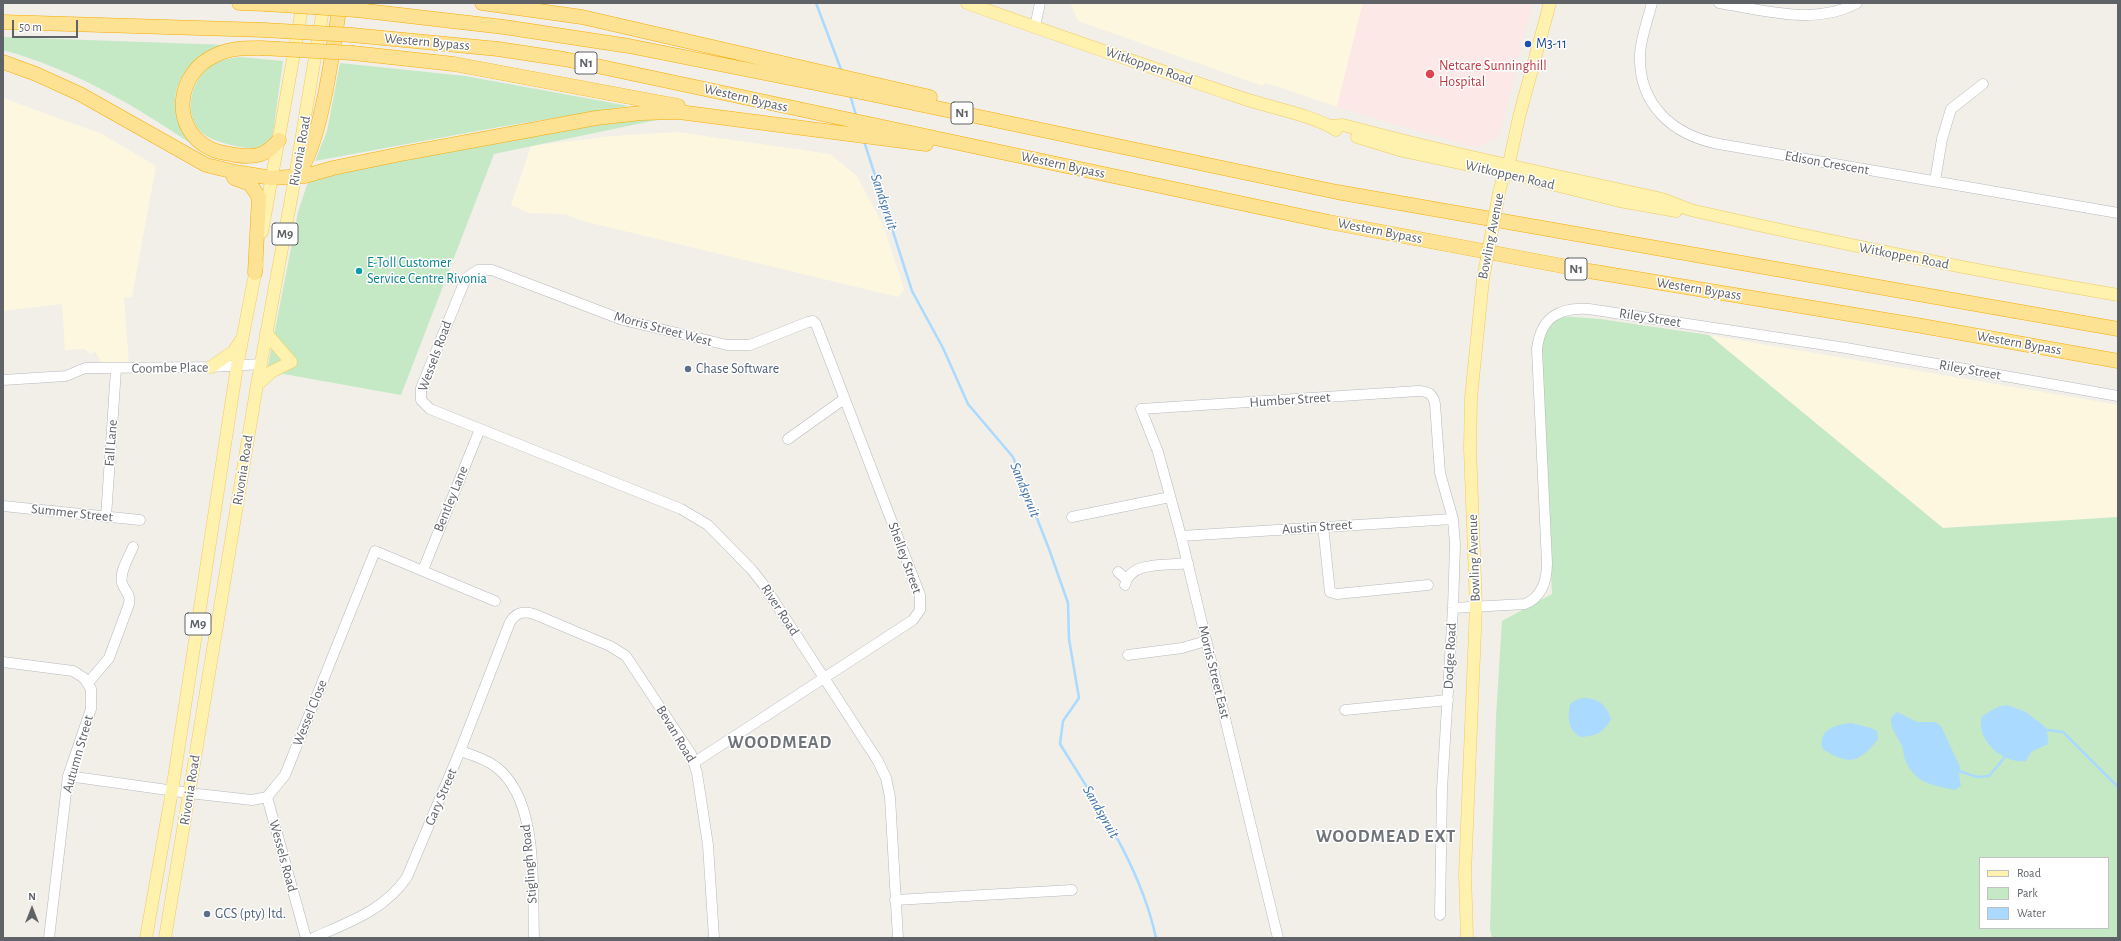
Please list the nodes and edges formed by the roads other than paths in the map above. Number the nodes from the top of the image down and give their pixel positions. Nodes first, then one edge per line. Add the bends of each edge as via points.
1 (239, 3) edge
2 (303, 3) edge
3 (324, 3) edge
4 (340, 3) edge
5 (482, 3) edge
6 (529, 3) edge
7 (968, 3) edge
8 (1040, 3) edge
9 (1544, 3) edge
10 (1550, 3) edge
11 (1652, 3) edge
12 (1719, 3) edge
13 (1857, 3) edge
14 (502, 5) junction
15 (3, 22) edge
16 (1035, 27) junction
17 (3, 62) edge
18 (809, 75) junction
19 (1983, 84) dead end
20 (745, 121) junction
21 (886, 133) junction
22 (279, 140) junction
23 (175, 148) junction
24 (1504, 171) junction
25 (295, 177) junction
26 (272, 178) junction
27 (1935, 180) junction
28 (2118, 213) edge
29 (492, 270) joint
30 (255, 273) junction
31 (2118, 295) edge
32 (813, 321) joint
33 (2118, 328) edge
34 (266, 333) junction
35 (243, 337) junction
36 (2118, 361) edge
37 (261, 364) junction
38 (237, 366) junction
39 (211, 367) junction
40 (116, 369) junction
41 (3, 380) edge
42 (257, 385) junction
43 (2118, 396) edge
44 (844, 399) junction
45 (1434, 400) joint
46 (1141, 409) joint
47 (480, 429) junction
48 (788, 439) dead end
49 (1170, 497) junction
50 (3, 506) edge
51 (106, 517) junction
52 (1072, 517) dead end
53 (1454, 519) junction
54 (140, 520) dead end
55 (1323, 526) junction
56 (1181, 536) junction
57 (133, 547) dead end
58 (1188, 563) junction
59 (423, 570) junction
60 (1123, 579) dead end
61 (1428, 585) dead end
62 (495, 601) dead end
63 (1476, 606) junction
64 (1453, 608) junction
65 (518, 614) joint
66 (1206, 641) junction
67 (1128, 655) dead end
68 (3, 662) edge
69 (825, 679) junction
70 (88, 683) junction
71 (1448, 700) junction
72 (1344, 710) dead end
73 (460, 751) junction
74 (695, 762) junction
75 (68, 776) junction
76 (172, 791) junction
77 (190, 794) junction
78 (267, 797) junction
79 (1072, 890) dead end
80 (895, 900) junction
81 (1440, 915) dead end
82 (49, 938) edge
83 (146, 938) edge
84 (165, 938) edge
85 (306, 938) edge
86 (313, 938) edge
87 (534, 938) edge
88 (714, 938) edge
89 (898, 938) edge
90 (1278, 938) edge
91 (1467, 938) edge

1 - 18 highway, Western Bypass / N1, bridge via 357,10 504,27
2 - 22 main road, Rivonia Road / M9
3 - 25 main road, Rivonia Road / M9
4 - 25 highway via 327,84 317,125 305,165
5 - 14 highway
6 - 14 highway
7 - 16 main road, Witkoppen Road
8 - 16 street
9 - 24 main road via 1527,57
10 - 24 main road
11 - 27 street, Edison Crescent via 1640,52 1640,67 1652,104 1670,124 1706,142
12 - 13 street via 1806,16 1835,12
14 - 18 highway via 582,16
15 - 21 highway, Western Bypass / N1, bridge via 264,30 352,35 498,49 564,59 816,114
16 - 24 main road, Witkoppen Road via 1331,126 1340,132 1403,151
17 - 23 highway via 80,94
18 - 33 highway, Western Bypass / N1 via 993,112 1050,131 1336,192
19 - 27 street via 1951,109 1942,139
20 - 21 highway via 816,130
20 - 22 highway, bridge via 611,92 409,58 261,48 226,50 203,62 194,70 184,88 182,110 188,127 195,136 211,149 244,156 260,156 272,149
20 - 25 highway via 679,112 615,115 401,154
21 - 36 highway, Western Bypass / N1 via 1037,160 1329,222 1589,271
22 - 26 main road, Rivonia Road / M9
23 - 26 highway via 206,165
23 - 30 highway via 185,158 205,170 244,181 256,190 260,204
24 - 31 main road, Witkoppen Road via 1661,199 1692,210 1838,243
24 - 63 main road, Bowling Avenue, bridge via 1483,279 1471,398 1470,448
25 - 26 highway
25 - 34 main road, Rivonia Road / M9
26 - 30 main road, Rivonia Road / M9
27 - 28 street, Edison Crescent
29 - 32 street, Morris Street West via 623,320 727,345 750,344
29 - 47 street, Wessels Road via 478,270 466,278 420,394 423,403 430,409
30 - 35 main road, Rivonia Road / M9
32 - 44 street, Shelley Street
34 - 37 main road, Rivonia Road / M9
34 - 42 main road via 291,362 271,372
35 - 38 main road, Rivonia Road / M9
35 - 39 main road via 234,351
37 - 38 street, Coombe Place
37 - 42 main road, Rivonia Road / M9
38 - 39 street, Coombe Place
38 - 76 main road, Rivonia Road / M9
39 - 40 street, Coombe Place
40 - 41 street, Coombe Place via 80,369 66,376
40 - 51 street, Fall Lane
42 - 77 main road, Rivonia Road / M9
43 - 63 street, Riley Street via 1846,348 1589,309 1565,309 1553,316 1543,327 1537,349 1547,563 1543,588 1534,599 1525,604
44 - 48 street
44 - 69 street, Shelley Street via 921,604 913,620
45 - 46 street, Humber Street via 1430,394 1418,391
45 - 53 street, Dodge Road via 1440,473
46 - 49 street, Morris Street East via 1158,452
47 - 59 street, Bentley Lane
47 - 69 street, River Road via 681,509 704,522 752,570
49 - 52 street
49 - 56 street, Morris Street East
50 - 51 street, Summer Street
51 - 54 street, Summer Street
53 - 55 street, Austin Street
53 - 64 street, Dodge Road
55 - 56 street, Austin Street
55 - 61 street via 1330,592 1337,594
56 - 58 street, Morris Street East
57 - 70 street via 122,576 123,585 130,595 129,604 109,658
58 - 60 street via 1139,568
58 - 66 street, Morris Street East
59 - 62 street
59 - 78 street, Wessel Close via 375,551 285,775
63 - 64 street, Riley Street
63 - 91 main road, Bowling Avenue via 1464,873
64 - 71 street, Dodge Road
65 - 73 street, Gary Street via 510,622
65 - 74 street, Bevan Road via 534,614 610,646 626,656
66 - 67 street via 1182,648
66 - 90 street, Morris Street East
68 - 70 street via 66,669 77,673
69 - 74 street, Shelley Street
69 - 80 street, River Road via 878,761 886,778 890,797
70 - 75 street, Autumn Street via 92,696 91,709
71 - 72 street
71 - 81 street, Dodge Road via 1442,789
73 - 86 street, Gary Street via 412,868 401,885 372,911
73 - 87 street, Stiglingh Road via 496,767 510,782 518,796 530,845
74 - 88 street, Bevan Road via 710,866
75 - 76 street
75 - 82 street, Autumn Street
76 - 77 street
76 - 83 main road, Rivonia Road / M9
77 - 78 street via 252,800
77 - 84 main road, Rivonia Road / M9
78 - 85 street, Wessels Road
79 - 80 street
80 - 89 street, River Road

